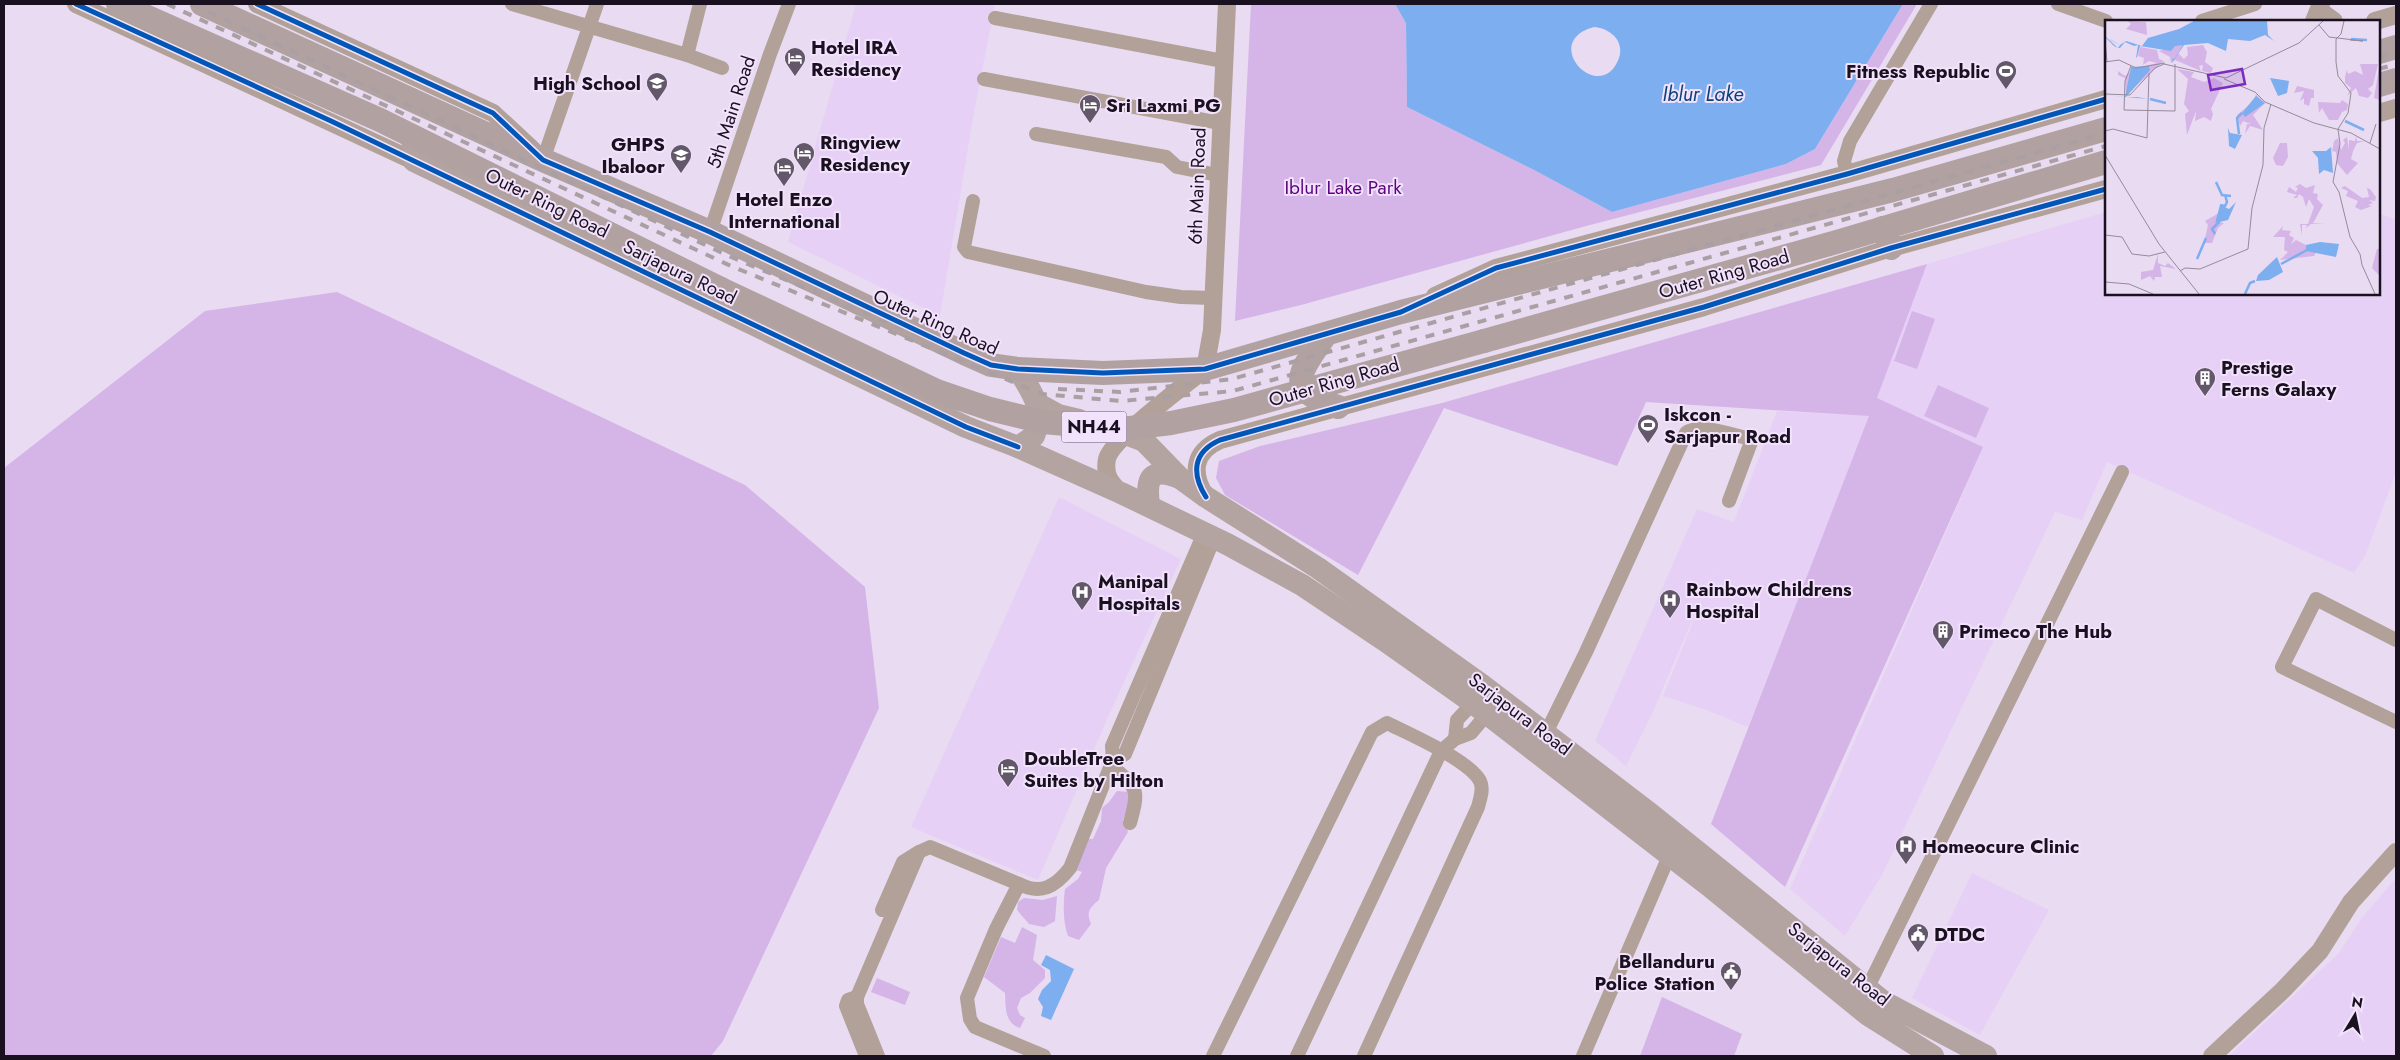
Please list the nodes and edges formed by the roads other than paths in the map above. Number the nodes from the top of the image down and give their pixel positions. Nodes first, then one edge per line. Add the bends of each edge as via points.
1 (76, 4) edge
2 (118, 4) edge
3 (202, 4) edge
4 (257, 4) edge
5 (512, 4) edge
6 (597, 4) edge
7 (700, 4) edge
8 (789, 4) edge
9 (1227, 4) edge
10 (1931, 4) edge
11 (2058, 4) edge
12 (2255, 4) edge
13 (2318, 12) edge
14 (2396, 15) edge
15 (995, 18) dead end
16 (2205, 20) edge
17 (2332, 20) edge
18 (2378, 20) edge
19 (2105, 21) edge
20 (590, 27) junction
21 (2396, 47) edge
22 (2380, 52) edge
23 (687, 55) junction
24 (1223, 61) junction
25 (722, 68) dead end
26 (984, 79) dead end
27 (2396, 80) edge
28 (2380, 85) edge
29 (2105, 99) edge
30 (2396, 108) edge
31 (2380, 113) edge
32 (1220, 123) junction
33 (2105, 129) edge
34 (1036, 134) dead end
35 (412, 136) junction
36 (543, 160) junction
37 (414, 161) junction
38 (2105, 162) edge
39 (1847, 174) junction
40 (1218, 175) junction
41 (2105, 188) edge
42 (973, 201) dead end
43 (710, 232) junction
44 (1887, 238) junction
45 (1213, 298) junction
46 (1401, 312) junction
47 (1326, 334) junction
48 (1018, 369) junction
49 (1205, 369) junction
50 (1038, 404) junction
51 (1338, 407) junction
52 (1128, 434) junction
53 (1018, 447) junction
54 (2122, 472) dead end
55 (1180, 478) junction
56 (1121, 493) junction
57 (1206, 496) junction
58 (1728, 501) dead end
59 (1149, 506) junction
60 (1209, 535) junction
61 (2396, 640) edge
62 (1480, 709) junction
63 (2396, 722) edge
64 (1546, 733) junction
65 (1440, 751) junction
66 (1112, 762) junction
67 (1130, 823) dead end
68 (919, 852) junction
69 (2396, 852) edge
70 (1669, 856) junction
71 (1019, 884) junction
72 (882, 910) dead end
73 (1867, 990) junction
74 (856, 997) junction
75 (1923, 1053) edge
76 (866, 1056) edge
77 (878, 1056) edge
78 (1044, 1056) edge
79 (1213, 1056) edge
80 (1297, 1056) edge
81 (1364, 1056) edge
82 (1583, 1056) edge
83 (1986, 1056) edge
84 (2212, 1056) edge

1 - 37 street, Sarjapura Road
2 - 35 highway, Outer Ring Road / NH44
3 - 36 highway, Outer Ring Road
4 - 36 street via 493,113
5 - 20 street
6 - 20 street
7 - 23 street
8 - 43 street, 5th Main Road
9 - 24 street, 6th Main Road
10 - 39 street via 1850,141 1844,161
11 - 19 street
12 - 16 street
13 - 17 street
14 - 18 street
15 - 24 street
20 - 23 street
20 - 36 street
21 - 22 highway
23 - 25 street
24 - 32 street, 6th Main Road
26 - 32 street
27 - 28 highway
29 - 39 street
30 - 31 street
32 - 40 street, 6th Main Road
33 - 46 highway, Outer Ring Road via 1893,190
34 - 40 street via 1166,157 1177,167
35 - 37 main road
35 - 44 highway, Outer Ring Road / NH44, bridge via 721,289 937,391 1043,422 1122,429 1234,410 1484,341
36 - 43 highway, Outer Ring Road
37 - 53 main road, Sarjapura Road via 966,427
38 - 44 highway, Outer Ring Road / NH44
39 - 46 street via 1496,268
40 - 45 street, 6th Main Road
41 - 44 street
42 - 45 street via 964,247 968,252 1146,292
43 - 48 highway, Outer Ring Road via 964,353 991,364
44 - 51 street via 1704,307
45 - 49 street, 6th Main Road
46 - 47 highway, Outer Ring Road
47 - 49 highway, Outer Ring Road
47 - 51 highway via 1305,363 1302,384 1308,394
48 - 49 highway, Outer Ring Road via 1103,373
48 - 50 main road
49 - 52 street via 1149,412
50 - 52 main road, Sarjapura Road via 1058,415
50 - 53 main road via 1038,427 1034,436
51 - 57 street via 1210,445 1198,458 1196,467 1197,478
52 - 55 main road, Sarjapura Road via 1144,441
52 - 56 street via 1107,457 1108,481
53 - 56 main road, Sarjapura Road
54 - 73 street
55 - 57 main road, Sarjapura Road
55 - 59 main road via 1162,474 1150,478 1147,484
56 - 59 main road, Sarjapura Road
57 - 64 main road, Sarjapura Road via 1318,568
58 - 64 street via 1752,442 1729,434 1691,429 1686,433
59 - 60 main road, Sarjapura Road
60 - 62 main road, Sarjapura Road via 1302,586
60 - 66 street via 1125,754
61 - 63 street via 2316,599 2282,667
62 - 65 street via 1471,733 1455,738
62 - 70 main road, Sarjapura Road
64 - 73 main road, Sarjapura Road via 1710,860
65 - 79 street via 1387,723 1372,732
65 - 80 street
65 - 81 street via 1471,770 1480,782 1482,795
66 - 67 street via 1136,790
66 - 71 street via 1070,868 1063,878 1040,890
68 - 71 street via 930,847
68 - 72 street via 904,862
68 - 74 street
69 - 84 street via 2350,902 2320,951
70 - 75 main road, Sarjapura Road via 1868,1015
70 - 82 street
71 - 78 street via 967,998 968,1010 975,1027
73 - 83 main road, Sarjapura Road via 1908,1016
74 - 76 street via 848,1000 846,1006
74 - 77 street

